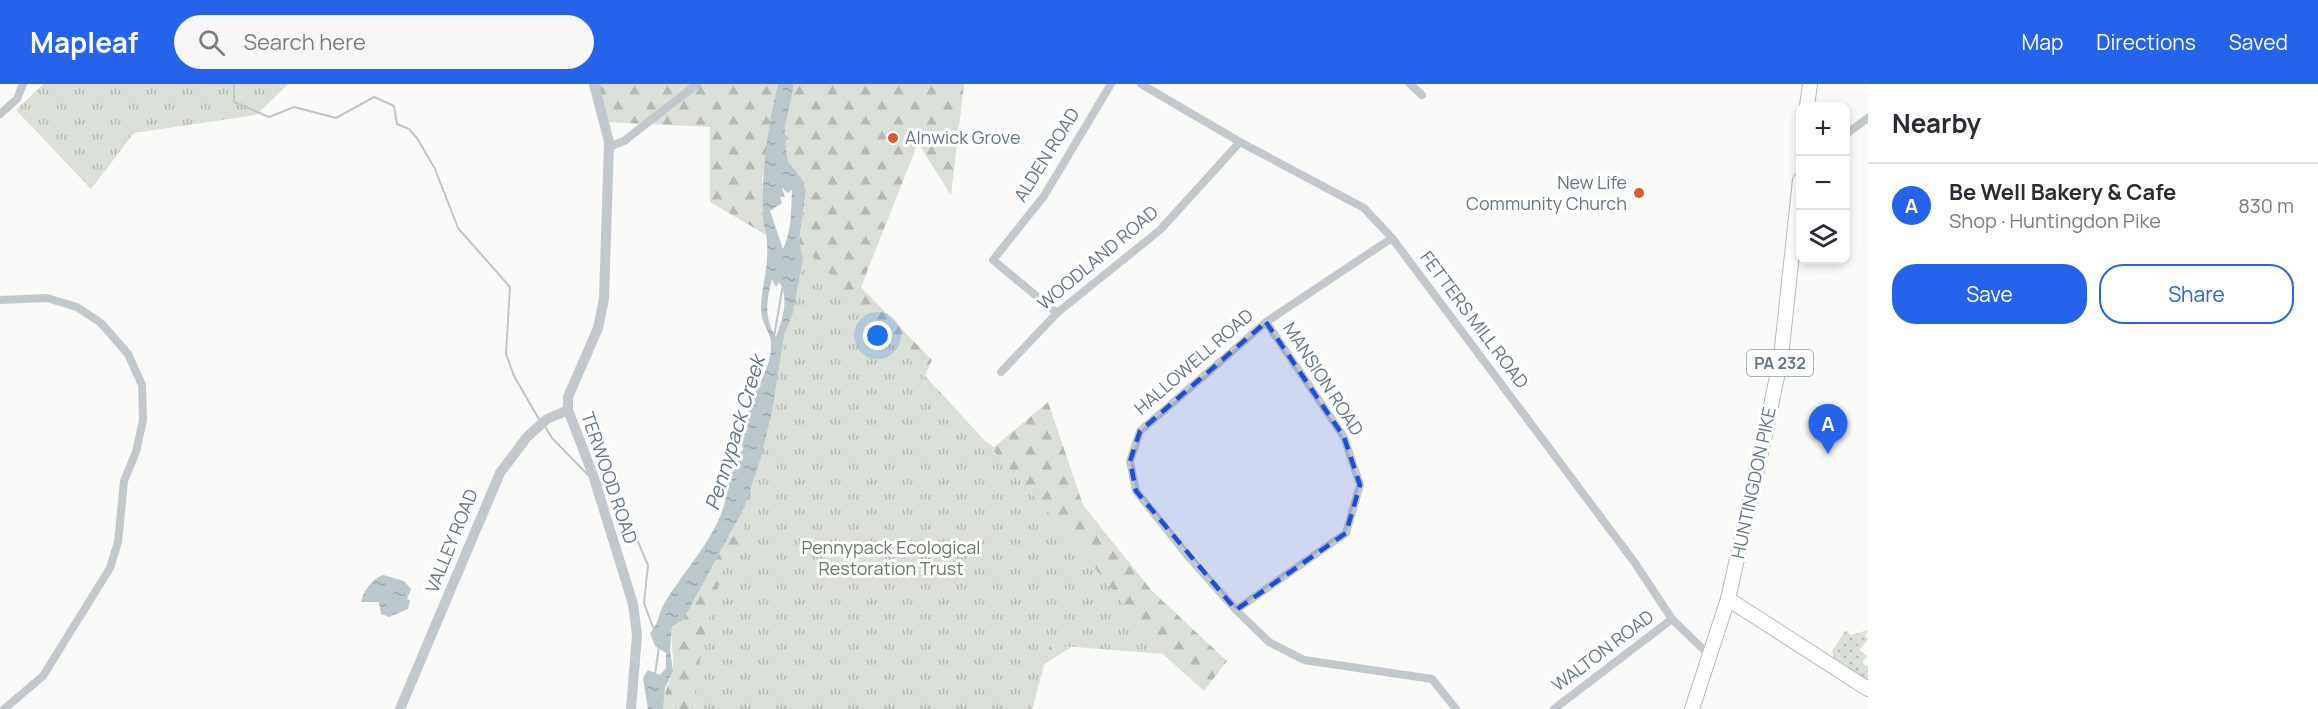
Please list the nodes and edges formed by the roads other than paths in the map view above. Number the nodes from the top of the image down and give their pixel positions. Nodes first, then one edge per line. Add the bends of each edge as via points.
1 (23, 84) edge
2 (594, 84) edge
3 (697, 84) edge
4 (1111, 84) edge
5 (1140, 84) edge
6 (1410, 84) edge
7 (1810, 84) edge
8 (1422, 95) dead end
9 (1808, 102) edge
10 (0, 114) edge
11 (1868, 118) edge
12 (1850, 131) edge
13 (1240, 142) junction
14 (609, 147) junction
15 (1797, 210) edge
16 (1392, 238) junction
17 (0, 300) edge
18 (1057, 313) junction
19 (1266, 322) junction
20 (1000, 372) dead end
21 (568, 410) junction
22 (1728, 599) junction
23 (1236, 610) junction
24 (1672, 619) junction
25 (1710, 656) junction
26 (1868, 689) edge
27 (4, 709) edge
28 (400, 709) edge
29 (632, 709) edge
30 (1456, 709) edge
31 (1554, 709) edge
32 (1692, 709) edge

1 - 10 street via 17,99
2 - 14 street, TERWOOD ROAD
3 - 14 street via 624,141
4 - 18 street, ALDEN ROAD via 1044,196 993,260
5 - 13 street, FETTERS MILL ROAD
6 - 8 street
7 - 9 main road
11 - 12 street
13 - 16 street, FETTERS MILL ROAD via 1364,208
13 - 18 street, WOODLAND ROAD via 1160,230
14 - 21 street, TERWOOD ROAD via 603,311 568,397
15 - 22 main road, HUNTINGDON PIKE / PA 232 via 1781,357
16 - 19 street, HALLOWELL ROAD
16 - 24 street, FETTERS MILL ROAD via 1635,563
17 - 27 street via 47,298 77,307 101,323 128,354 142,385 143,420 136,453 124,481 118,542 110,568 43,676
18 - 20 street, WOODLAND ROAD
19 - 23 street, MANSION ROAD via 1344,437 1360,485 1346,533
19 - 23 street, HALLOWELL ROAD via 1140,431 1130,460 1136,491
21 - 28 street, VALLEY ROAD via 547,419 514,450 493,485
21 - 29 street, TERWOOD ROAD via 597,486 635,614
22 - 25 main road, HUNTINGDON PIKE / PA 232
22 - 26 main road
23 - 30 street, HALLOWELL ROAD via 1269,642 1304,660 1432,679
24 - 25 street, FETTERS MILL ROAD
24 - 31 street, WALTON ROAD
25 - 32 main road, HUNTINGDON PIKE / PA 232

